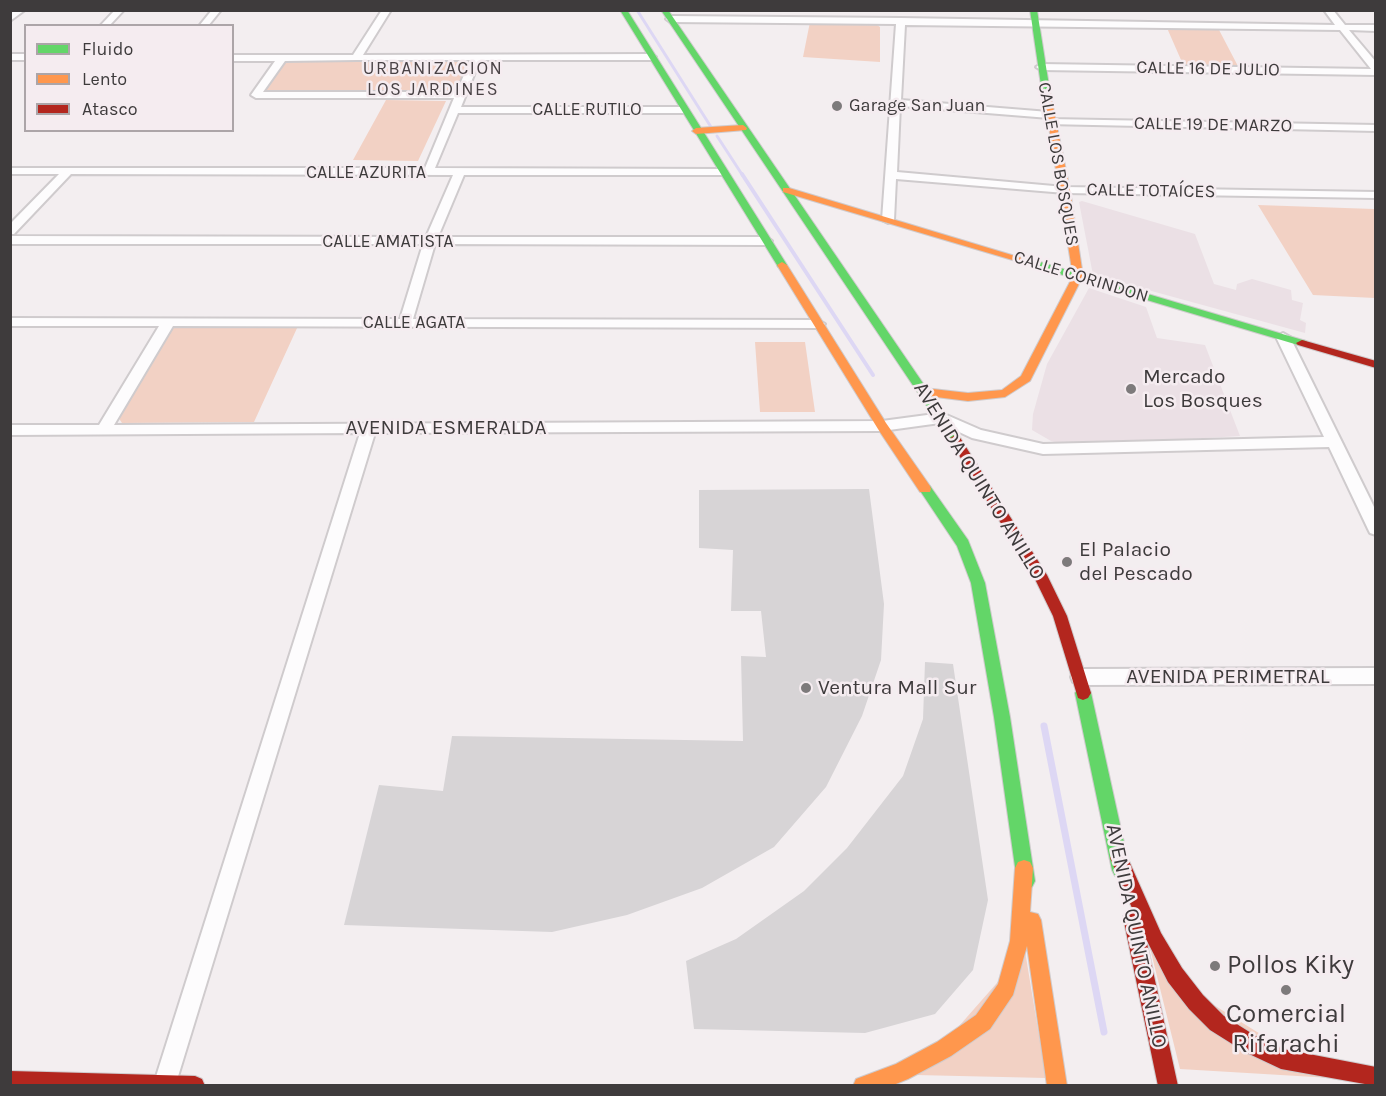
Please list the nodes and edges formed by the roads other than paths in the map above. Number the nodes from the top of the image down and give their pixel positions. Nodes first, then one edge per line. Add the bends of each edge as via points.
1 (120, 10) edge
2 (217, 10) edge
3 (387, 10) edge
4 (623, 10) edge
5 (1328, 10) edge
6 (667, 15) edge
7 (800, 15) edge
8 (1034, 17) edge
9 (901, 21) junction
10 (106, 24) edge
11 (205, 24) edge
12 (1342, 27) junction
13 (1376, 28) edge
14 (651, 57) junction
15 (234, 58) edge
16 (282, 58) junction
17 (356, 58) junction
18 (476, 58) junction
19 (1041, 67) junction
20 (1376, 71) edge
21 (461, 94) junction
22 (896, 103) junction
23 (454, 110) junction
24 (683, 110) junction
25 (1049, 118) junction
26 (743, 128) junction
27 (1376, 128) edge
28 (696, 131) junction
29 (10, 171) edge
30 (67, 172) junction
31 (722, 172) junction
32 (428, 173) junction
33 (459, 173) junction
34 (891, 175) junction
35 (786, 190) junction
36 (1065, 190) junction
37 (1376, 195) edge
38 (888, 220) junction
39 (10, 231) edge
40 (10, 240) edge
41 (766, 241) junction
42 (430, 242) junction
43 (1078, 276) junction
44 (10, 322) edge
45 (168, 323) junction
46 (405, 323) junction
47 (818, 324) junction
48 (1283, 337) junction
49 (1376, 365) edge
50 (924, 392) junction
51 (942, 418) junction
52 (882, 426) junction
53 (369, 428) junction
54 (104, 429) junction
55 (10, 430) edge
56 (1333, 442) junction
57 (1376, 530) edge
58 (1376, 676) edge
59 (1080, 677) junction
60 (1119, 858) junction
61 (1024, 868) junction
62 (1376, 1077) edge
63 (10, 1081) edge
64 (164, 1085) edge
65 (195, 1086) edge
66 (863, 1086) edge
67 (1057, 1086) edge
68 (1168, 1086) edge

1 - 10 street
2 - 11 street
3 - 17 street
4 - 14 main road
5 - 12 street
6 - 7 street
6 - 26 main road, AVENIDA QUINTO ANILLO
7 - 9 street
8 - 9 street
8 - 12 street
8 - 19 main road, CALLE LOS BOSQUES
9 - 22 street
12 - 13 street
12 - 20 street
14 - 18 street
14 - 24 main road
15 - 16 street
16 - 17 street
16 - 21 street via 256,95
17 - 18 street
18 - 21 street
19 - 20 street, CALLE 16 DE JULIO
19 - 25 main road, CALLE LOS BOSQUES
21 - 23 street
22 - 25 street, CALLE 19 DE MARZO
22 - 34 street
23 - 24 street, CALLE RUTILO
23 - 32 street
24 - 28 main road
25 - 27 street, CALLE 19 DE MARZO
25 - 36 main road, CALLE LOS BOSQUES
26 - 28 main road
26 - 35 main road, AVENIDA QUINTO ANILLO
28 - 31 main road
29 - 30 street, CALLE AZURITA
30 - 32 street, CALLE AZURITA
30 - 39 street
31 - 33 street, CALLE AZURITA
31 - 41 main road
32 - 33 street, CALLE AZURITA
33 - 42 street
34 - 36 street, CALLE TOTAÍCES
34 - 38 street
35 - 38 main road, CALLE CORINDON
35 - 50 main road, AVENIDA QUINTO ANILLO
36 - 37 street, CALLE TOTAÍCES
36 - 43 main road, CALLE LOS BOSQUES
38 - 43 main road, CALLE CORINDON
40 - 42 street, CALLE AMATISTA
41 - 42 street, CALLE AMATISTA
41 - 47 main road
42 - 46 street
43 - 48 main road, CALLE CORINDON
43 - 50 main road, CALLE LOS BOSQUES via 1026,378 1005,393 987,396
44 - 45 street, CALLE AGATA
45 - 46 street, CALLE AGATA
45 - 54 street
46 - 47 street, CALLE AGATA
47 - 52 main road
48 - 49 main road, CALLE CORINDON
48 - 56 street
50 - 51 main road, AVENIDA QUINTO ANILLO
51 - 52 street
51 - 56 street via 977,434 1043,449
51 - 59 main road, AVENIDA QUINTO ANILLO via 1040,575 1060,616
52 - 53 street, AVENIDA ESMERALDA
52 - 61 main road via 963,544 978,583
53 - 54 street, AVENIDA ESMERALDA
53 - 64 street
54 - 55 street, AVENIDA ESMERALDA
56 - 57 street
58 - 59 street, AVENIDA PERIMETRAL
59 - 60 main road, AVENIDA QUINTO ANILLO
60 - 62 main road via 1175,975 1218,1023 1281,1059
60 - 68 main road, AVENIDA QUINTO ANILLO
61 - 66 main road via 1019,941 1006,988 982,1022 944,1049 901,1072
61 - 67 main road
63 - 64 main road
64 - 65 main road

